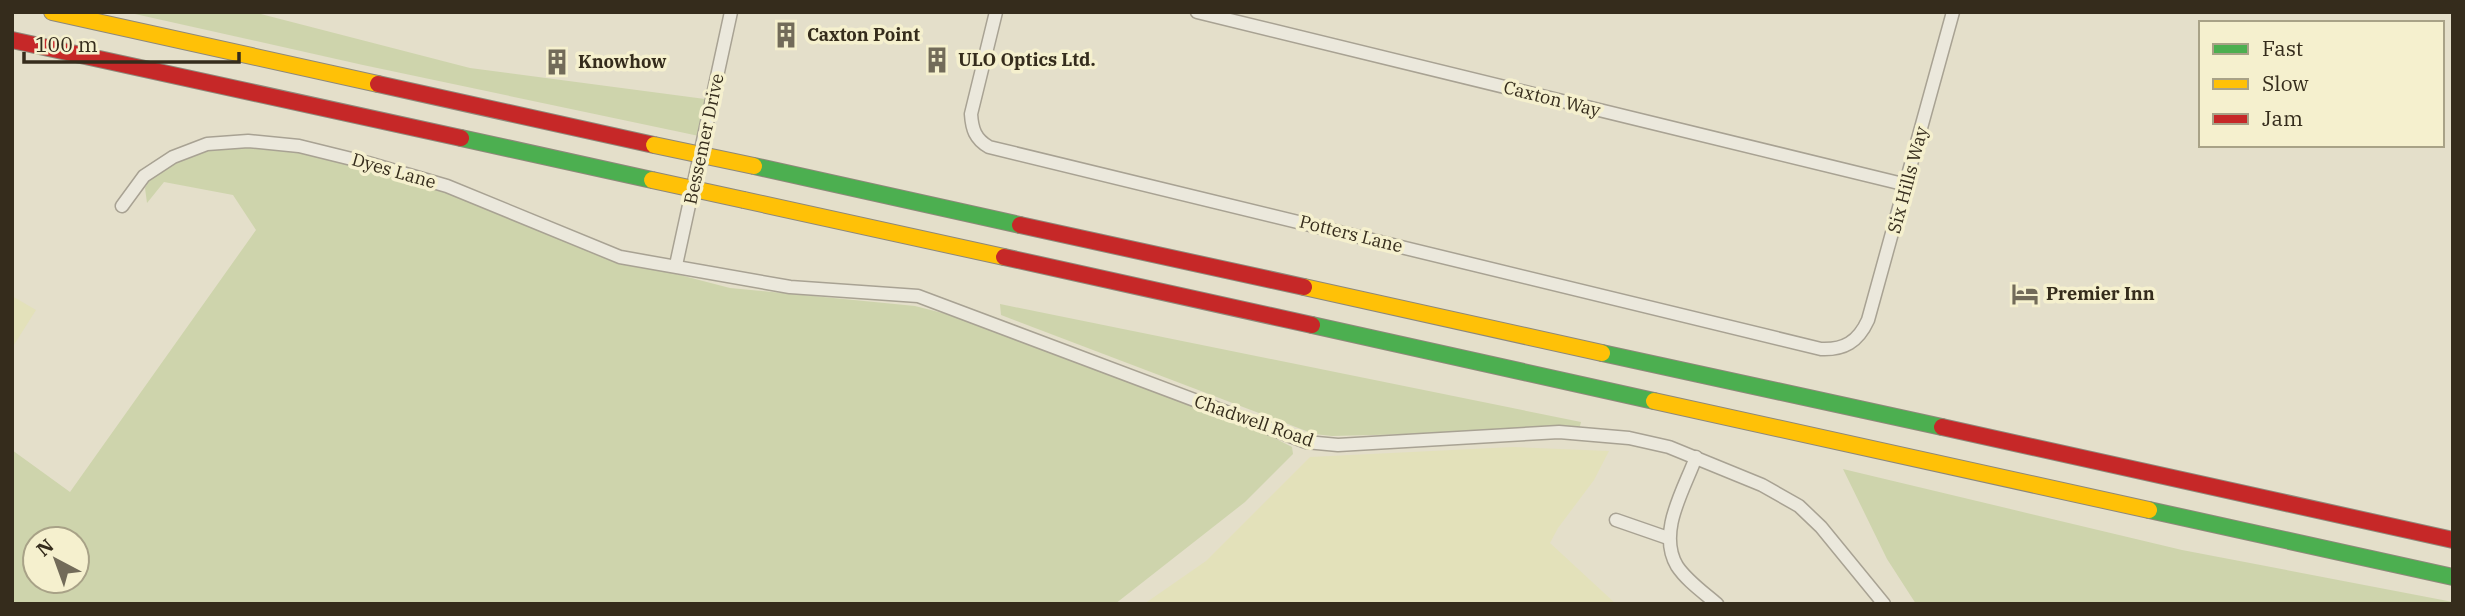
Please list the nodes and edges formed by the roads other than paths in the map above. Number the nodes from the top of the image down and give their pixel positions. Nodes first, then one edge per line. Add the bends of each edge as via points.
1 (52, 12) edge
2 (731, 12) edge
3 (996, 12) edge
4 (1197, 12) edge
5 (1953, 12) edge
6 (12, 40) edge
7 (1907, 185) junction
8 (122, 206) dead end
9 (676, 265) junction
10 (1853, 343) joint
11 (1696, 457) junction
12 (1616, 520) dead end
13 (1668, 538) junction
14 (2453, 540) edge
15 (2453, 577) edge
16 (1717, 604) edge
17 (1884, 604) edge

1 - 14 highway, bridge
2 - 9 street, Bessemer Drive
3 - 10 street, Potters Lane via 971,114 976,137 989,147 1821,348
4 - 7 street, Caxton Way
5 - 7 street, Six Hills Way
6 - 15 highway, bridge
7 - 10 street, Six Hills Way via 1868,320
8 - 9 street, Dyes Lane via 144,176 173,157 207,145 248,141 299,146 447,186 620,257
9 - 11 street, Chadwell Road via 790,287 918,296 1306,442 1559,432 1629,438
11 - 13 street
11 - 17 street, Chadwell Road via 1799,506
12 - 13 street
13 - 16 street via 1682,573

